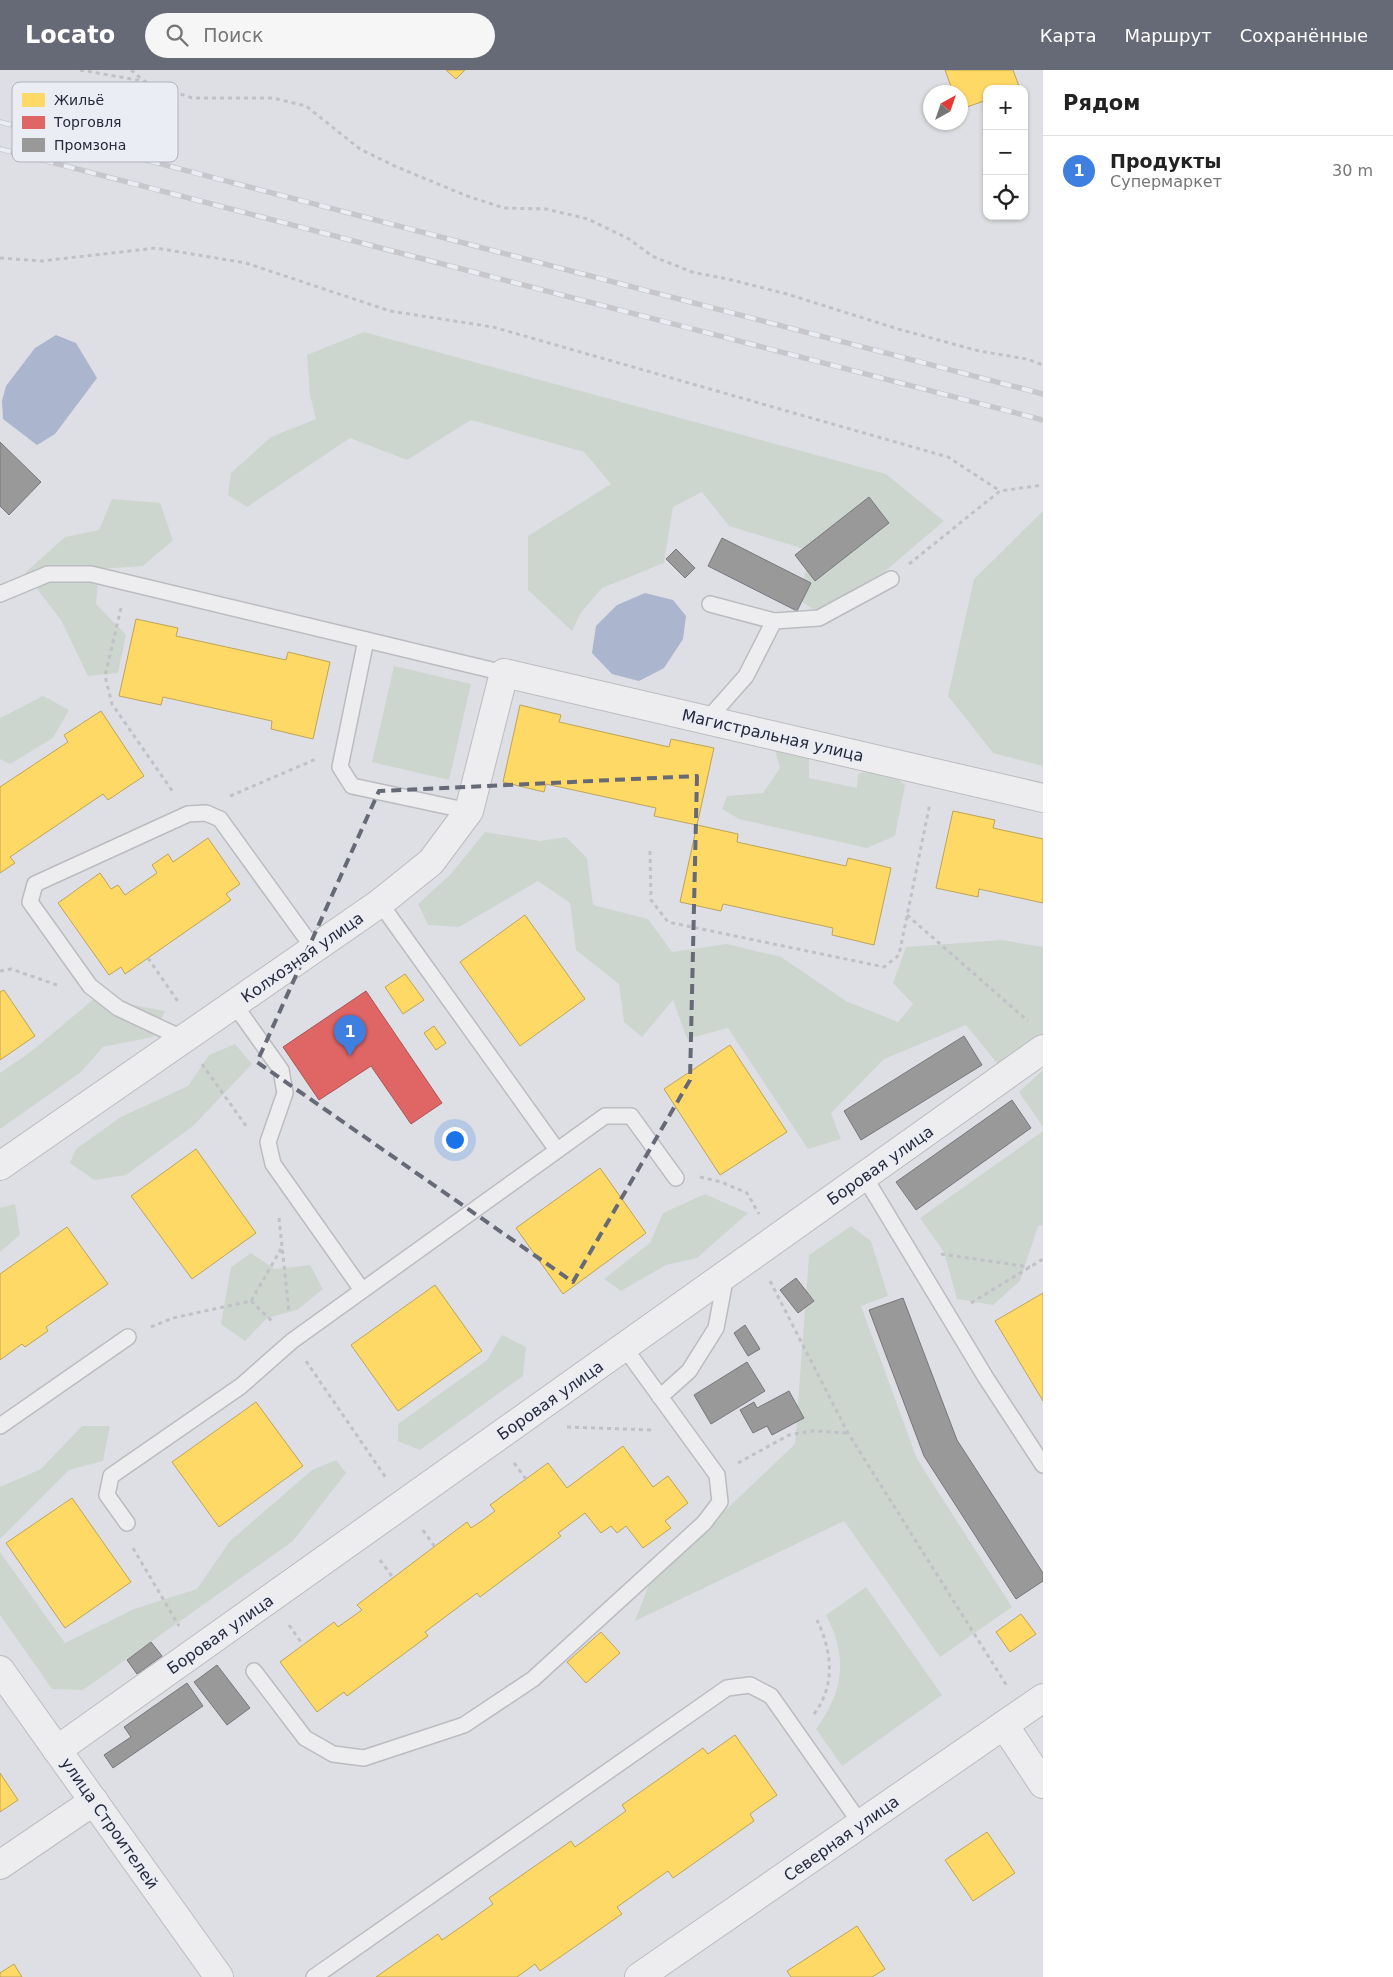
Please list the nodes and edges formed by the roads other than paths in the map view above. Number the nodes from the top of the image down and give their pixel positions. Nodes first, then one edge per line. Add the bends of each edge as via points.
1 (891, 579) road end
2 (0, 594) edge
3 (710, 604) dead end
4 (774, 621) junction
5 (366, 640) junction
6 (504, 673) junction
7 (707, 720) junction
8 (1043, 798) edge
9 (469, 811) junction
10 (380, 903) junction
11 (314, 949) junction
12 (234, 1004) junction
13 (191, 1034) junction
14 (1043, 1050) edge
15 (557, 1150) junction
16 (0, 1166) edge
17 (864, 1176) junction
18 (676, 1178) road end
19 (726, 1275) junction
20 (362, 1290) junction
21 (128, 1337) road end
22 (624, 1347) junction
23 (660, 1397) junction
24 (0, 1426) edge
25 (1043, 1464) edge
26 (127, 1523) road end
27 (0, 1670) edge
28 (254, 1671) dead end
29 (1024, 1712) edge
30 (58, 1750) junction
31 (1043, 1784) edge
32 (94, 1801) junction
33 (861, 1824) junction
34 (0, 1865) edge
35 (219, 1977) edge
36 (314, 1977) edge
37 (640, 1977) edge

1 - 4 lane via 819,618
2 - 5 lane via 48,574 91,574
3 - 4 lane
4 - 7 lane via 746,676
5 - 6 lane
5 - 9 lane via 340,768 352,786
6 - 7 street, Магистральная улица
6 - 9 street, Колхозная улица
7 - 8 street, Магистральная улица
9 - 10 street, Колхозная улица via 431,862
10 - 11 street, Колхозная улица
10 - 15 lane
11 - 12 street, Колхозная улица
11 - 13 lane via 220,819 206,813 188,814 35,884 30,902 90,986 118,1008
12 - 13 street, Колхозная улица
12 - 20 lane via 281,1070 286,1093 268,1142 273,1164
13 - 16 street, Колхозная улица
14 - 17 street, Боровая улица
15 - 18 lane via 605,1116 631,1116
15 - 20 lane
17 - 19 street, Боровая улица
17 - 25 lane via 986,1378
19 - 22 street, Боровая улица
19 - 23 lane via 716,1328 689,1371
20 - 26 lane via 292,1341 241,1386 111,1476 107,1495
21 - 24 lane
22 - 23 lane
22 - 30 street, Боровая улица
23 - 28 lane via 717,1475 720,1502 704,1523 533,1679 464,1725 364,1758 334,1754 305,1738
27 - 30 street, улица Строителей
29 - 31 street
29 - 33 street, Северная улица
30 - 32 street, улица Строителей
32 - 34 street
32 - 35 street, улица Строителей
33 - 36 lane via 771,1696 750,1685 727,1688
33 - 37 street, Северная улица

